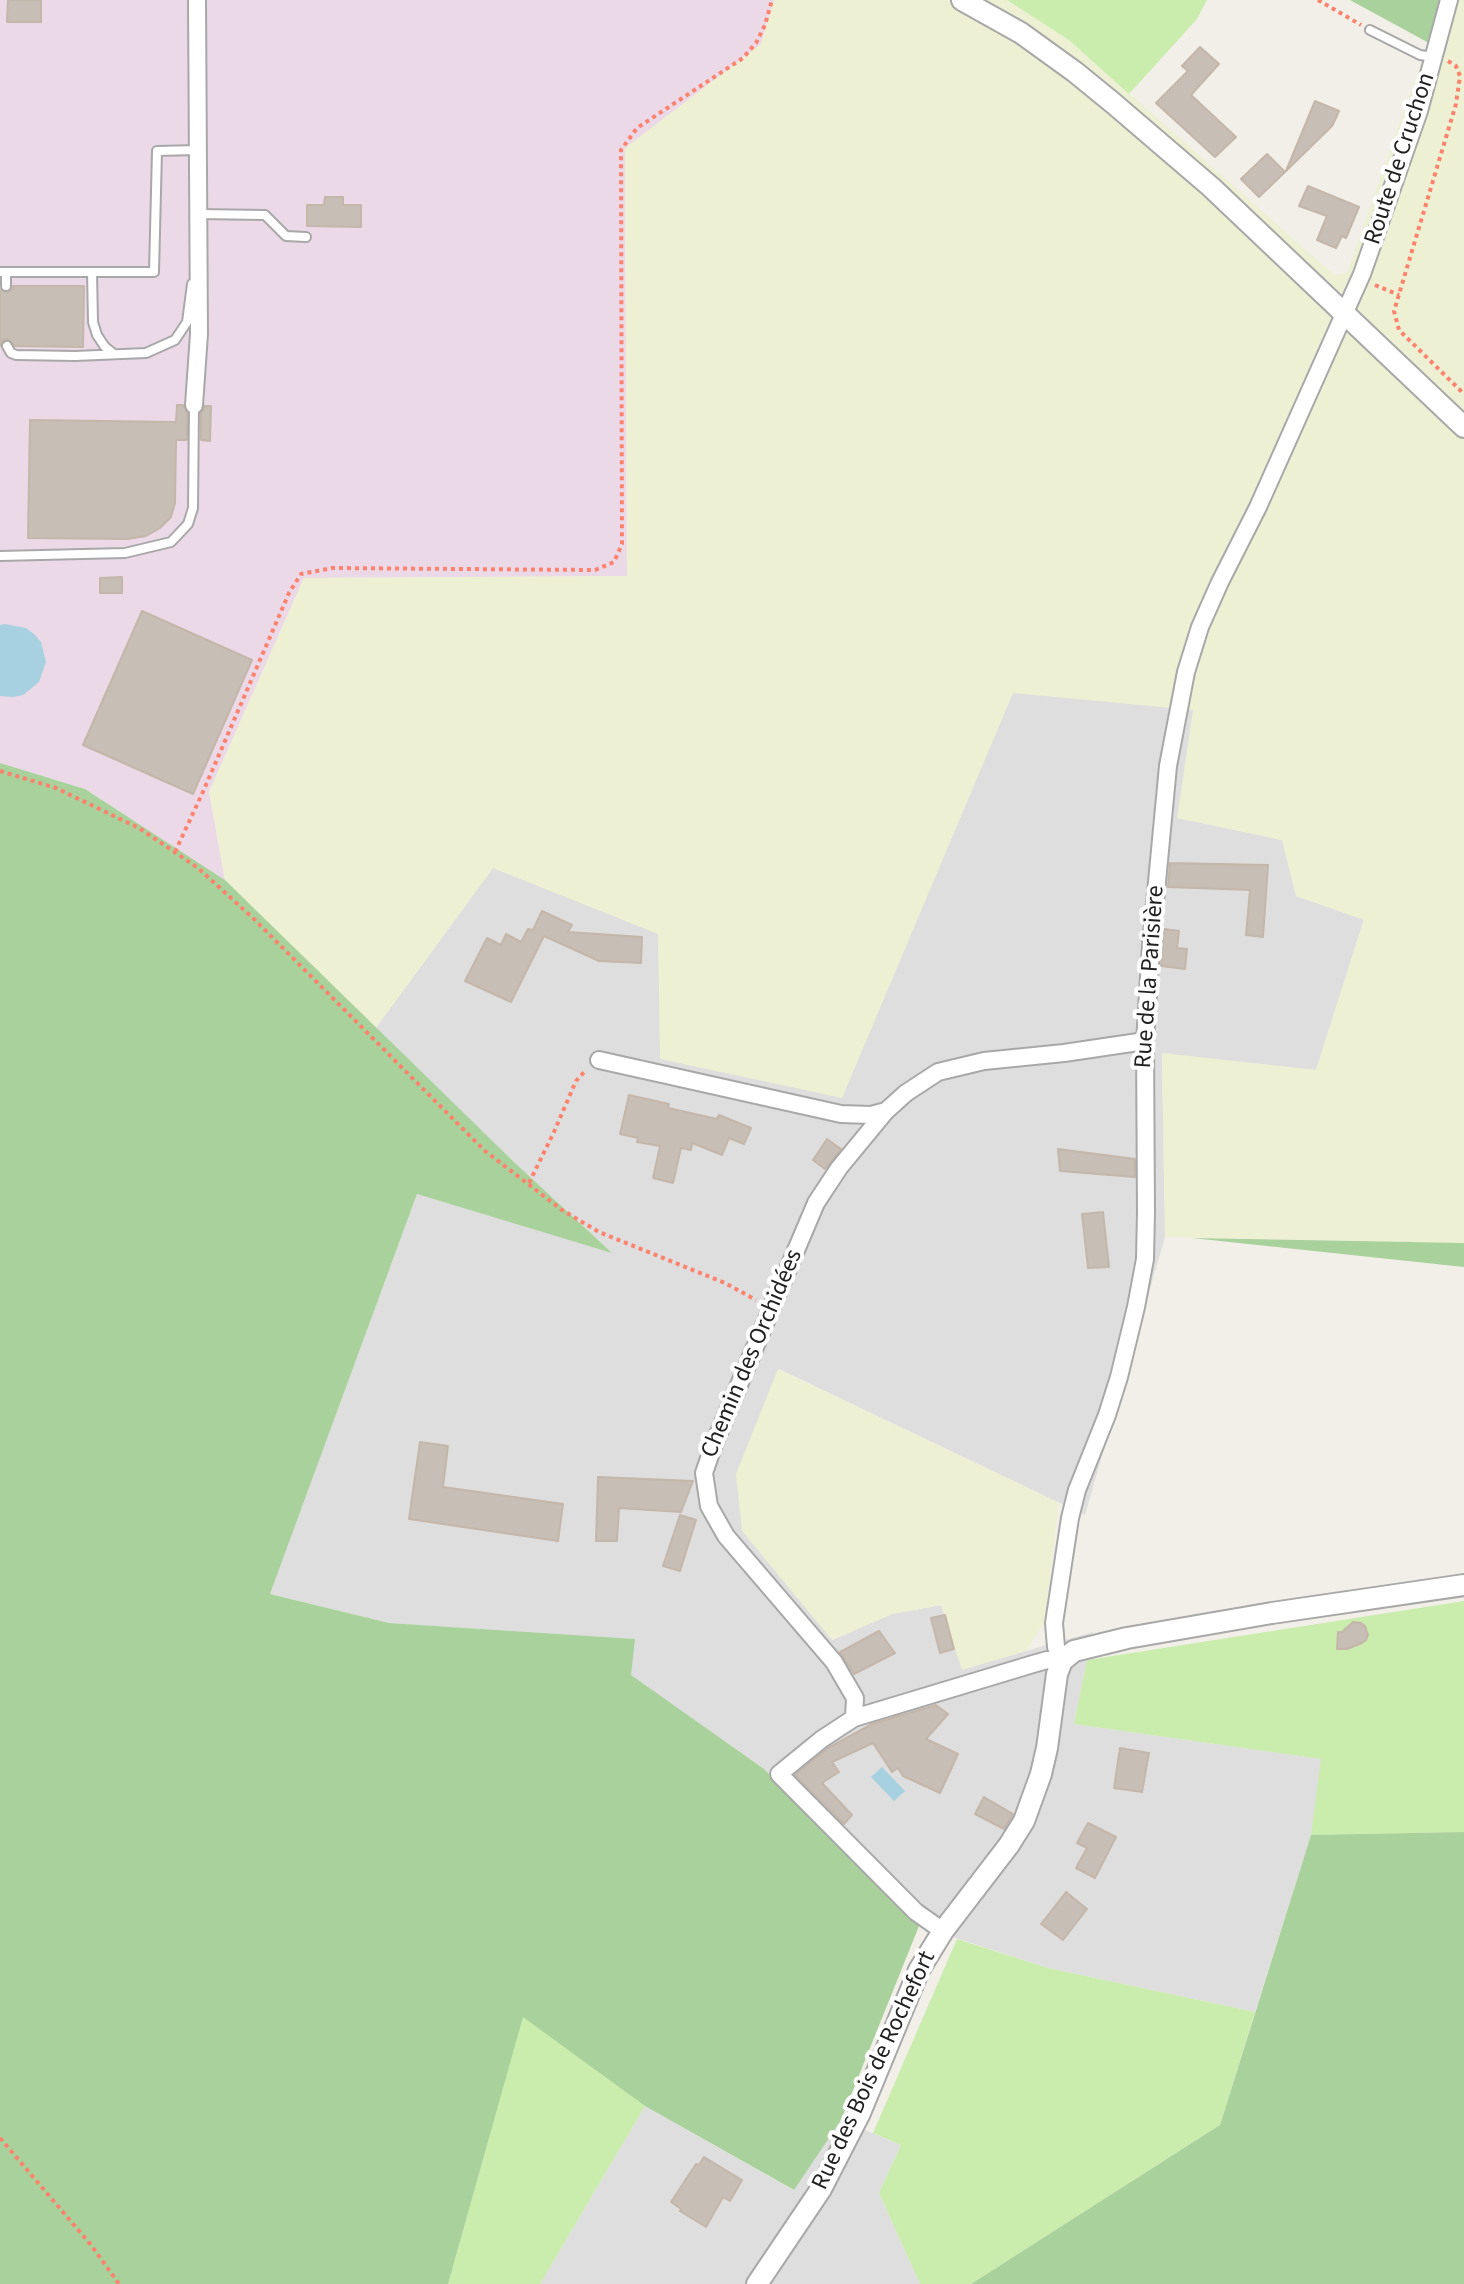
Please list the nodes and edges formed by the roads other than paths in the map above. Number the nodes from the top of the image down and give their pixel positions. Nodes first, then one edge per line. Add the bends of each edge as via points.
1 (197, 0) edge
2 (962, 0) edge
3 (1449, 0) edge
4 (1370, 30) road end
5 (1435, 57) junction
6 (197, 150) junction
7 (198, 214) junction
8 (198, 235) junction
9 (306, 237) dead end
10 (3, 272) edge
11 (92, 272) junction
12 (6, 286) dead end
13 (1344, 314) junction
14 (7, 346) dead end
15 (114, 355) junction
16 (194, 405) joint
17 (1464, 427) edge
18 (0, 556) edge
19 (1145, 1041) junction
20 (599, 1060) road end
21 (886, 1111) junction
22 (1464, 1585) edge
23 (1062, 1661) junction
24 (854, 1718) junction
25 (943, 1931) junction
26 (757, 2284) edge

1 - 6 street
2 - 13 street via 1021,33 1094,87 1211,187
3 - 5 street, Route de Cruchon
4 - 5 lane
5 - 13 street, Route de Cruchon via 1396,182
6 - 7 street
6 - 11 lane via 157,151 154,272
7 - 8 street
7 - 9 lane via 265,215 286,236
8 - 15 lane via 187,322 175,340 146,353
8 - 16 street
10 - 11 lane
10 - 12 lane
11 - 15 lane via 93,322
13 - 17 street
13 - 19 street, Rue de la Parisière via 1200,627 1186,672 1168,766
14 - 15 lane via 16,355
16 - 18 lane via 193,508 188,524 171,542 125,553
19 - 21 street, Chemin des Orchidées via 984,1061 938,1072
19 - 23 street, Rue de la Parisière via 1145,1259 1119,1377 1070,1518 1054,1623
20 - 21 street via 841,1114
21 - 24 street, Chemin des Orchidées via 816,1203 704,1473 709,1506 726,1536 834,1662 855,1698
22 - 23 street via 1127,1638 1074,1651
23 - 24 street via 1047,1660
23 - 25 street, Rue des Bois de Rochefort via 1041,1774 1024,1821
24 - 25 street via 779,1774 916,1912
25 - 26 street, Rue des Bois de Rochefort via 919,1970 860,2113 821,2189

